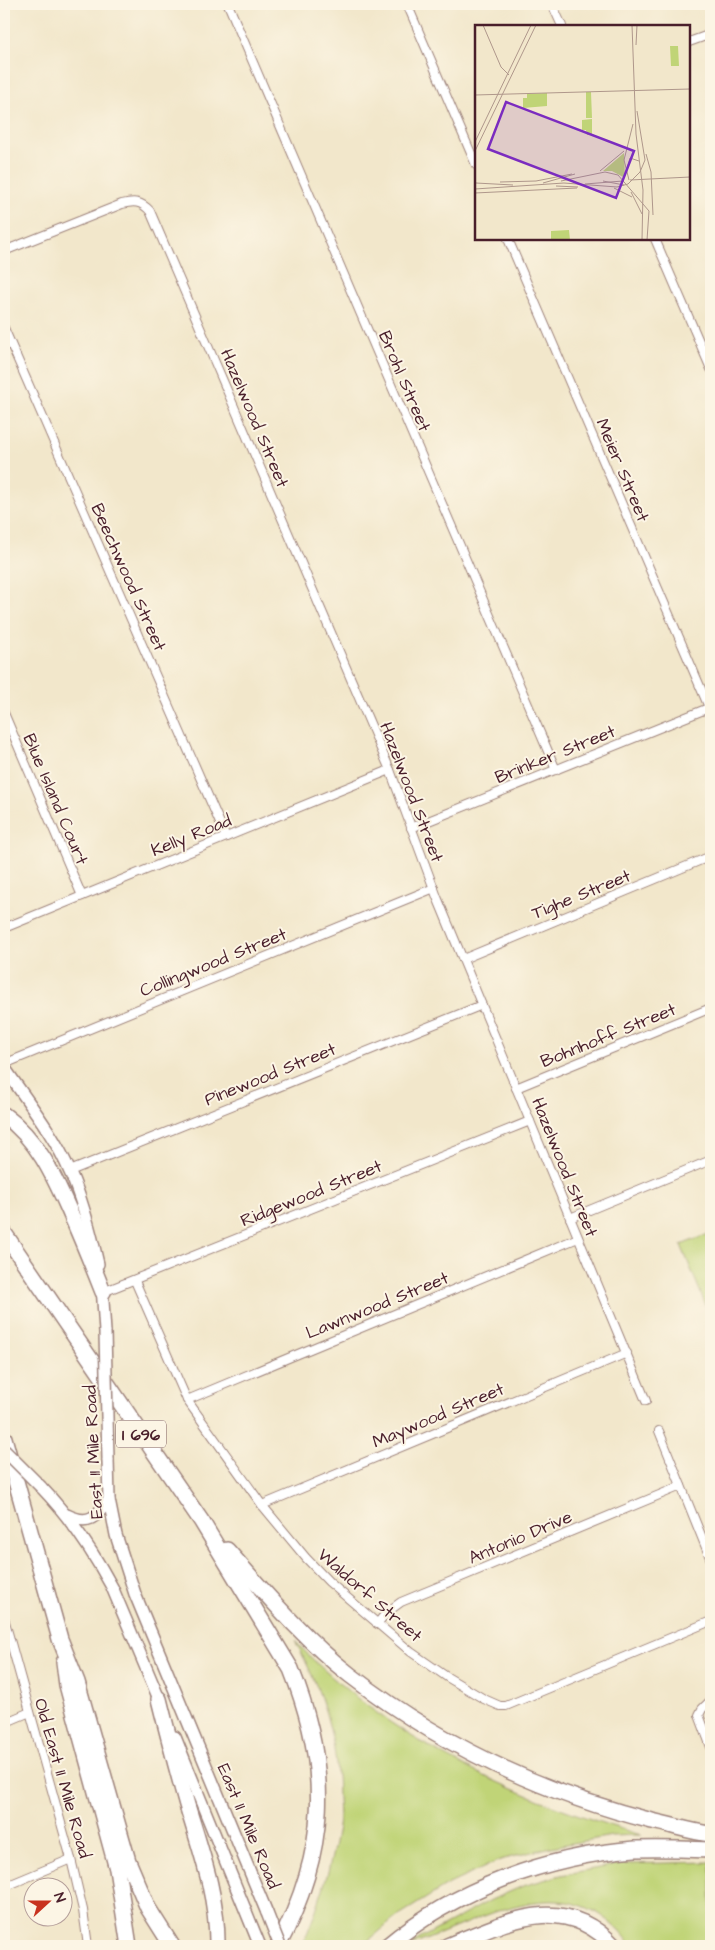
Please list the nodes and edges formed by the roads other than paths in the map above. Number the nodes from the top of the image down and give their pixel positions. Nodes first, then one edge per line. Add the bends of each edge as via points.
1 (228, 4) edge
2 (407, 4) edge
3 (552, 4) edge
4 (562, 25) edge
5 (711, 34) edge
6 (690, 42) edge
7 (475, 163) edge
8 (508, 240) edge
9 (655, 240) edge
10 (4, 251) edge
11 (4, 328) edge
12 (711, 369) edge
13 (711, 709) edge
14 (4, 713) edge
15 (390, 770) junction
16 (556, 770) junction
17 (411, 828) junction
18 (226, 837) junction
19 (711, 856) edge
20 (434, 888) junction
21 (82, 896) junction
22 (4, 928) edge
23 (463, 959) junction
24 (482, 1004) junction
25 (711, 1008) edge
26 (4, 1066) edge
27 (516, 1088) junction
28 (4, 1115) edge
29 (530, 1122) junction
30 (711, 1160) edge
31 (70, 1171) junction
32 (570, 1218) junction
33 (4, 1233) edge
34 (578, 1238) junction
35 (135, 1281) junction
36 (104, 1292) junction
37 (627, 1353) junction
38 (187, 1400) junction
39 (646, 1401) dead end
40 (659, 1431) dead end
41 (4, 1438) edge
42 (4, 1450) edge
43 (681, 1486) junction
44 (109, 1500) junction
45 (262, 1505) junction
46 (66, 1515) junction
47 (202, 1522) junction
48 (709, 1546) edge
49 (711, 1560) edge
50 (4, 1618) edge
51 (711, 1621) edge
52 (377, 1624) junction
53 (60, 1639) junction
54 (159, 1699) junction
55 (711, 1700) edge
56 (30, 1712) junction
57 (4, 1723) edge
58 (711, 1747) edge
59 (711, 1834) edge
60 (711, 1850) edge
61 (71, 1860) junction
62 (4, 1888) edge
63 (88, 1946) edge
64 (129, 1946) edge
65 (172, 1946) edge
66 (217, 1946) edge
67 (260, 1946) edge
68 (279, 1946) edge
69 (387, 1946) edge
70 (447, 1946) edge
71 (614, 1946) edge

1 - 16 street, Brohl Street
2 - 7 street
3 - 4 street
5 - 6 street
8 - 13 street, Meier Street
9 - 12 street
10 - 15 street, Hazelwood Street via 122,204 138,202 150,211
11 - 18 street, Beechwood Street
13 - 16 street, Brinker Street
14 - 21 street, Blue Island Court
15 - 17 street, Hazelwood Street
15 - 18 street, Kelly Road
16 - 17 street, Brinker Street
17 - 20 street, Hazelwood Street
18 - 21 street, Kelly Road
19 - 23 street, Tighe Street
20 - 23 street, Hazelwood Street
20 - 26 street, Collingwood Street
21 - 22 street, Kelly Road
23 - 24 street, Hazelwood Street
24 - 27 street, Hazelwood Street
24 - 31 street, Pinewood Street
25 - 27 street, Bohnhoff Street
26 - 31 main road, East 11 Mile Road via 46,1127
27 - 29 street, Hazelwood Street
28 - 36 highway via 32,1141 44,1158
29 - 32 street, Hazelwood Street
29 - 35 street, Ridgewood Street
30 - 32 street
31 - 36 main road, East 11 Mile Road via 89,1228
32 - 34 street, Hazelwood Street
33 - 47 highway, I 696
34 - 37 street, Hazelwood Street
34 - 38 street, Lawnwood Street
35 - 36 street, Ridgewood Street
35 - 38 street, Waldorf Street
36 - 44 main road, East 11 Mile Road, bridge
37 - 39 street, Hazelwood Street
37 - 45 street, Maywood Street
38 - 45 street, Waldorf Street
40 - 43 street
41 - 53 highway
42 - 46 main road, East 11 Mile Road, bridge
43 - 48 street
43 - 52 street, Antonio Drive via 401,1602
44 - 46 main road via 94,1518 84,1520
44 - 68 main road, East 11 Mile Road, bridge via 134,1594
45 - 52 street, Waldorf Street via 329,1582
46 - 54 main road, East 11 Mile Road via 112,1587
47 - 59 highway via 314,1644 350,1674 426,1726 511,1773 536,1783 631,1815
47 - 68 highway via 292,1669 305,1705 317,1758 318,1813 311,1861 292,1921
48 - 49 street
50 - 56 street, Old East 11 Mile Road
51 - 52 street, Waldorf Street via 506,1706 484,1699 447,1677
53 - 64 highway via 67,1685 117,1869
53 - 65 highway via 77,1682 128,1861 148,1908
54 - 66 highway via 214,1903
54 - 67 main road, East 11 Mile Road
55 - 58 street via 699,1715
56 - 57 street
56 - 61 street, Old East 11 Mile Road
60 - 69 highway via 635,1849 540,1866 494,1882 438,1910
61 - 62 street
61 - 63 street, Old East 11 Mile Road
70 - 71 highway via 496,1926 538,1914 573,1918 597,1931

